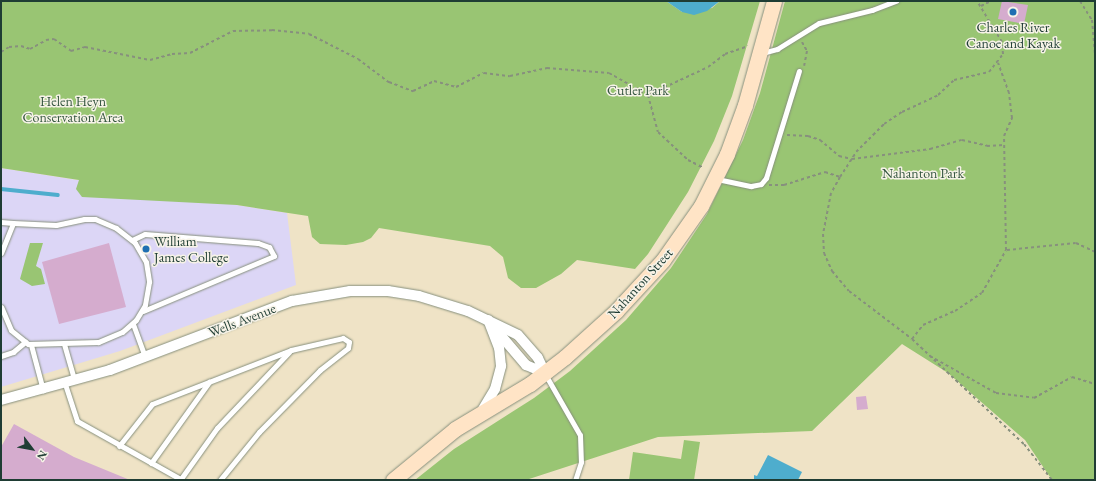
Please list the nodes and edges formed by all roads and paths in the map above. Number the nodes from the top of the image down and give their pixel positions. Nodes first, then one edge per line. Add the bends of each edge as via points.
1 (774, 1) edge
2 (896, 1) edge
3 (977, 1) edge
4 (991, 1) edge
5 (1016, 1) edge
6 (1019, 1) edge
7 (1080, 1) edge
8 (981, 6) junction
9 (796, 35) junction
10 (761, 48) junction
11 (1, 52) edge
12 (1095, 54) edge
13 (998, 63) junction
14 (798, 71) joint
15 (648, 95) junction
16 (780, 134) junction
17 (1004, 145) junction
18 (852, 159) junction
19 (702, 167) dead end
20 (840, 177) junction
21 (716, 179) junction
22 (763, 182) junction
23 (1, 222) edge
24 (13, 223) junction
25 (132, 240) junction
26 (1006, 250) junction
27 (1095, 252) edge
28 (1, 253) edge
29 (1, 307) edge
30 (143, 311) junction
31 (488, 320) junction
32 (133, 324) junction
33 (912, 339) junction
34 (25, 342) junction
35 (64, 344) junction
36 (31, 345) junction
37 (291, 350) junction
38 (926, 354) junction
39 (1, 356) edge
40 (145, 357) junction
41 (545, 374) junction
42 (209, 382) junction
43 (70, 383) junction
44 (1095, 384) edge
45 (43, 390) junction
46 (1, 400) edge
47 (480, 414) junction
48 (119, 446) junction
49 (151, 463) junction
50 (181, 480) edge
51 (220, 480) edge
52 (393, 480) edge
53 (575, 480) edge
54 (1052, 480) edge

1 - 10 main road, Nahanton Street
2 - 9 lane via 872,10 819,22
3 - 8 path
4 - 8 path
5 - 6 path
7 - 12 path via 1092,20
8 - 13 path via 1002,42 1003,54
9 - 10 lane via 778,49
9 - 14 path via 807,51 804,66
10 - 15 path via 743,47 725,54 708,67
10 - 21 main road, Nahanton Street via 741,120
11 - 15 path via 10,47 21,46 30,49 46,40 54,39 71,51 85,47 150,60 190,52 233,31 272,30 309,34 358,59 389,82 413,91 434,81 456,87 484,73 510,76 547,68 609,73
13 - 17 path via 1009,93 1012,118 1004,136
13 - 18 path via 989,72 954,80 938,95 902,112 869,138
14 - 16 lane
15 - 19 path via 658,132 688,160
16 - 18 path via 808,136 820,140 839,156
16 - 22 lane via 770,170
17 - 18 path via 987,146 962,140 930,149
17 - 26 path
18 - 20 path
20 - 22 path via 825,172 784,185 773,186
20 - 33 path via 831,193 823,234 824,253 832,272 849,291
21 - 22 lane via 747,186 756,186
21 - 41 main road, Nahanton Street via 685,231 651,274 593,334
23 - 24 lane
24 - 25 lane via 56,225 91,219 111,225
24 - 28 lane
25 - 30 lane via 148,267 148,294
25 - 30 lane via 145,234 258,243 269,247 274,256
26 - 27 path via 1076,243
26 - 33 path via 982,293 955,311 923,325
29 - 34 lane via 11,330
30 - 32 lane
31 - 40 street, Wells Avenue via 459,307 419,296 374,290 341,292 282,305
31 - 41 street, Wells Avenue via 526,366
31 - 41 street, Wells Avenue via 522,339 538,358
31 - 47 street via 499,348 501,371 492,396
32 - 35 lane via 108,340
32 - 40 lane
33 - 38 path
34 - 36 lane
34 - 39 lane via 13,352
35 - 36 lane
35 - 43 lane
36 - 45 lane
37 - 42 lane
37 - 50 lane via 217,428
37 - 51 lane via 343,338 349,342 348,348 320,370 259,432
38 - 44 path via 996,393 1034,398 1072,377
38 - 54 path via 1024,444
40 - 43 street, Wells Avenue
41 - 47 main road, Nahanton Street
41 - 53 lane via 580,435 581,462
42 - 48 lane via 152,404
42 - 49 lane
43 - 45 street, Wells Avenue
43 - 48 lane via 75,420
45 - 46 street, Wells Avenue
47 - 52 main road, Nahanton Street via 432,446
48 - 49 lane
49 - 50 lane

